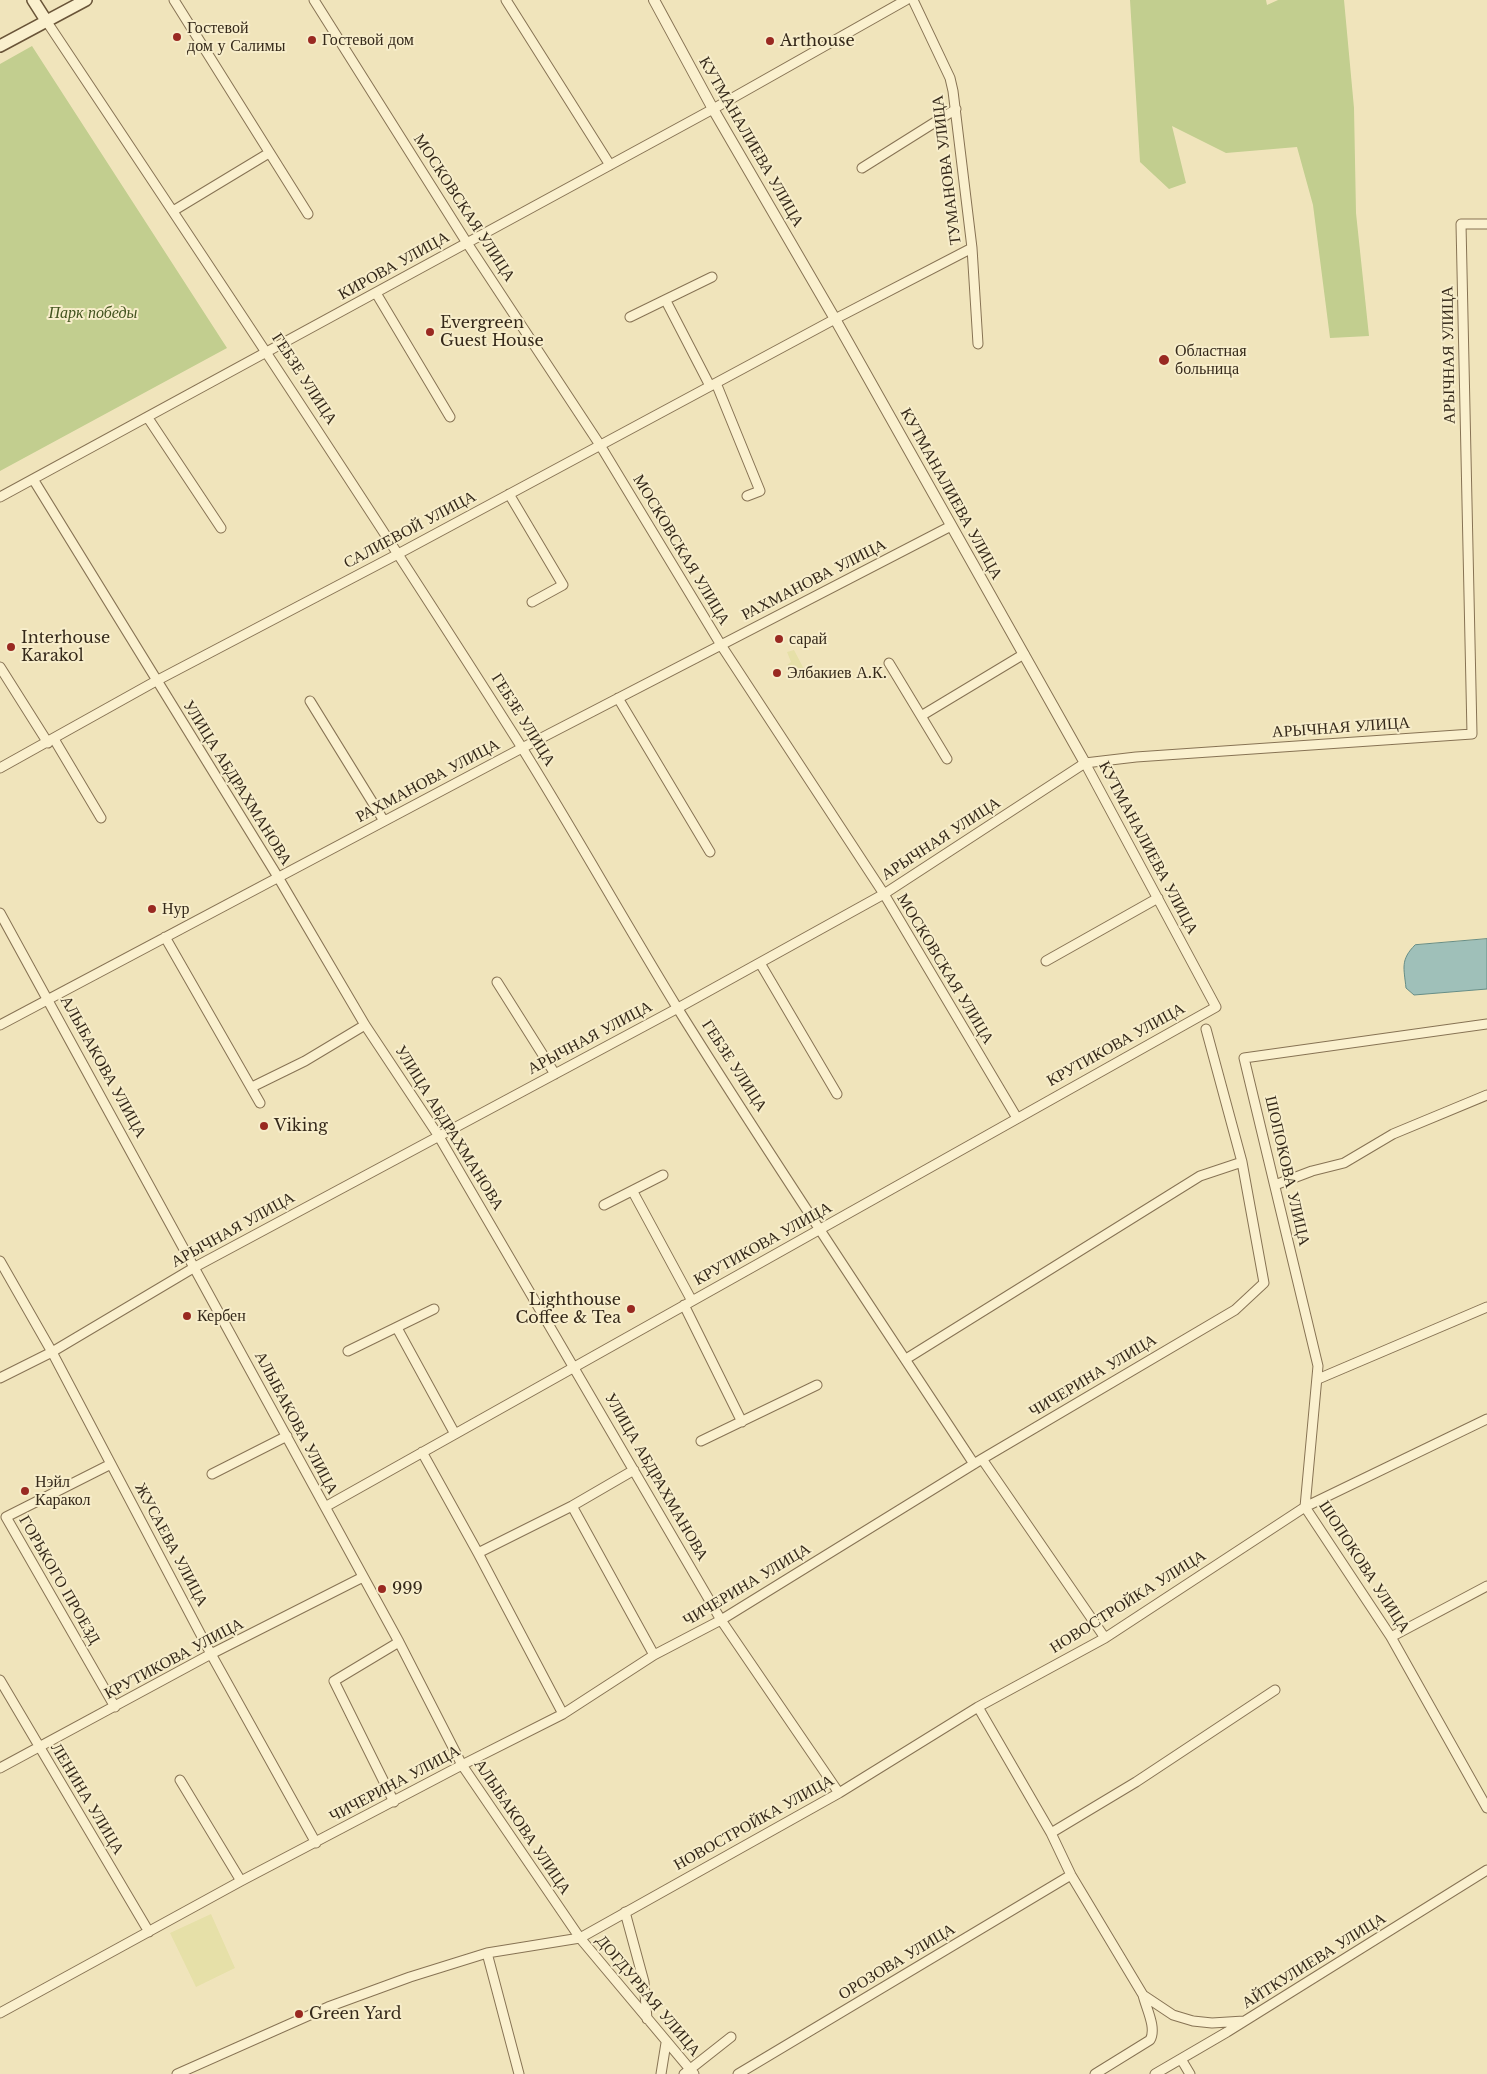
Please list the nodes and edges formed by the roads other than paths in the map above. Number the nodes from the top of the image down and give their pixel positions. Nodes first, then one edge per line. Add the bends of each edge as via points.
1 (33, 0) edge
2 (86, 0) edge
3 (174, 0) edge
4 (314, 0) edge
5 (506, 0) edge
6 (654, 0) edge
7 (906, 0) edge
8 (913, 0) edge
9 (47, 22) junction
10 (0, 46) edge
11 (713, 109) junction
12 (956, 109) junction
13 (269, 153) junction
14 (610, 165) junction
15 (862, 168) dead end
16 (173, 211) junction
17 (308, 214) dead end
18 (1487, 224) edge
19 (468, 243) junction
20 (972, 248) junction
21 (712, 277) dead end
22 (376, 293) junction
23 (666, 301) junction
24 (630, 318) dead end
25 (835, 319) junction
26 (978, 344) dead end
27 (267, 352) junction
28 (713, 385) junction
29 (450, 417) dead end
30 (148, 418) junction
31 (600, 446) junction
32 (33, 479) junction
33 (509, 494) junction
34 (747, 496) dead end
35 (0, 497) edge
36 (952, 526) junction
37 (221, 528) dead end
38 (398, 554) junction
39 (532, 602) dead end
40 (721, 645) junction
41 (1024, 654) junction
42 (889, 663) dead end
43 (0, 667) edge
44 (156, 680) junction
45 (618, 698) junction
46 (310, 701) dead end
47 (922, 716) junction
48 (51, 741) junction
49 (522, 748) junction
50 (947, 759) dead end
51 (1085, 763) junction
52 (0, 768) edge
53 (101, 818) dead end
54 (384, 821) junction
55 (710, 852) dead end
56 (278, 877) junction
57 (884, 894) junction
58 (1158, 898) junction
59 (0, 914) edge
60 (165, 937) junction
61 (1046, 961) dead end
62 (760, 963) junction
63 (497, 982) dead end
64 (48, 999) junction
65 (1216, 1007) joint
66 (678, 1008) junction
67 (1487, 1024) edge
68 (0, 1025) edge
69 (366, 1025) junction
70 (1206, 1029) dead end
71 (555, 1074) junction
72 (252, 1088) junction
73 (837, 1094) dead end
74 (1487, 1095) edge
75 (260, 1103) dead end
76 (1017, 1118) junction
77 (438, 1135) junction
78 (1242, 1162) junction
79 (663, 1175) dead end
80 (1275, 1186) junction
81 (633, 1192) junction
82 (604, 1205) dead end
83 (819, 1229) junction
84 (0, 1261) edge
85 (195, 1267) junction
86 (688, 1303) junction
87 (1487, 1307) edge
88 (434, 1308) dead end
89 (396, 1328) junction
90 (348, 1351) dead end
91 (52, 1352) junction
92 (906, 1359) junction
93 (574, 1367) junction
94 (0, 1378) edge
95 (1318, 1379) junction
96 (818, 1385) dead end
97 (1487, 1419) edge
98 (742, 1422) junction
99 (455, 1434) junction
100 (287, 1436) junction
101 (701, 1441) dead end
102 (422, 1452) junction
103 (982, 1459) junction
104 (111, 1464) junction
105 (974, 1464) junction
106 (634, 1470) junction
107 (212, 1474) dead end
108 (572, 1506) junction
109 (325, 1507) junction
110 (1305, 1507) junction
111 (478, 1553) junction
112 (363, 1577) junction
113 (1487, 1586) edge
114 (721, 1620) junction
115 (1391, 1637) junction
116 (1105, 1638) junction
117 (399, 1642) junction
118 (211, 1654) junction
119 (654, 1655) junction
120 (0, 1680) edge
121 (1275, 1690) dead end
122 (115, 1707) junction
123 (978, 1707) junction
124 (563, 1714) junction
125 (40, 1748) junction
126 (462, 1765) junction
127 (0, 1768) edge
128 (180, 1780) dead end
129 (838, 1793) junction
130 (394, 1802) junction
131 (1487, 1808) edge
132 (1051, 1833) junction
133 (316, 1843) junction
134 (1487, 1870) edge
135 (1071, 1875) junction
136 (241, 1881) junction
137 (625, 1912) junction
138 (149, 1932) junction
139 (580, 1938) junction
140 (487, 1953) junction
141 (1143, 1995) junction
142 (0, 2012) edge
143 (647, 2019) junction
144 (1244, 2021) junction
145 (731, 2037) dead end
146 (666, 2042) junction
147 (1181, 2059) junction
148 (690, 2073) edge
149 (177, 2074) edge
150 (519, 2074) edge
151 (661, 2074) edge
152 (738, 2074) edge
153 (1095, 2074) edge
154 (1155, 2074) edge
155 (1190, 2074) edge

1 - 9 main road, ГЕБЗЕ УЛИЦА
2 - 9 main road
3 - 13 street
4 - 19 street, МОСКОВСКАЯ УЛИЦА
5 - 14 street
6 - 11 street, КУТМАНАЛИЕВА УЛИЦА
7 - 11 street, КИРОВА УЛИЦА
8 - 12 street, ТУМАНОВА УЛИЦА via 950,78
9 - 10 main road
9 - 16 street, ГЕБЗЕ УЛИЦА
11 - 14 street, КИРОВА УЛИЦА
11 - 25 street, КУТМАНАЛИЕВА УЛИЦА
12 - 15 street
12 - 20 street, ТУМАНОВА УЛИЦА
13 - 16 street
13 - 17 street
14 - 19 street, КИРОВА УЛИЦА
16 - 27 street, ГЕБЗЕ УЛИЦА
18 - 51 street, АРЫЧНАЯ УЛИЦА via 1461,224 1472,734
19 - 22 street, КИРОВА УЛИЦА
19 - 31 street, МОСКОВСКАЯ УЛИЦА
20 - 25 street, САЛИЕВОЙ УЛИЦА
20 - 26 street, ТУМАНОВА УЛИЦА
21 - 23 street
22 - 27 street, КИРОВА УЛИЦА
22 - 29 street
23 - 24 street
23 - 28 street
25 - 28 street, САЛИЕВОЙ УЛИЦА
25 - 36 street, КУТМАНАЛИЕВА УЛИЦА
27 - 30 street, КИРОВА УЛИЦА
27 - 38 street, ГЕБЗЕ УЛИЦА
28 - 31 street, САЛИЕВОЙ УЛИЦА
28 - 34 street via 760,491
30 - 32 street, КИРОВА УЛИЦА
30 - 37 street
31 - 33 street, САЛИЕВОЙ УЛИЦА
31 - 40 street, МОСКОВСКАЯ УЛИЦА
32 - 35 street, КИРОВА УЛИЦА
32 - 44 street, УЛИЦА АБДРАХМАНОВА
33 - 38 street, САЛИЕВОЙ УЛИЦА
33 - 39 street via 563,585
36 - 40 street, РАХМАНОВА УЛИЦА
36 - 41 street, КУТМАНАЛИЕВА УЛИЦА
38 - 44 street, САЛИЕВОЙ УЛИЦА
38 - 49 street, ГЕБЗЕ УЛИЦА
40 - 45 street, РАХМАНОВА УЛИЦА
40 - 57 street, МОСКОВСКАЯ УЛИЦА
41 - 47 street
41 - 51 street, КУТМАНАЛИЕВА УЛИЦА
42 - 47 street
43 - 48 street
44 - 48 street, САЛИЕВОЙ УЛИЦА
44 - 56 street, УЛИЦА АБДРАХМАНОВА
45 - 49 street, РАХМАНОВА УЛИЦА
45 - 55 street
46 - 54 street
47 - 50 street
48 - 52 street, САЛИЕВОЙ УЛИЦА
48 - 53 street
49 - 54 street, РАХМАНОВА УЛИЦА
49 - 66 street, ГЕБЗЕ УЛИЦА
51 - 57 street, АРЫЧНАЯ УЛИЦА
51 - 58 street, КУТМАНАЛИЕВА УЛИЦА
54 - 56 street, РАХМАНОВА УЛИЦА
56 - 60 street, РАХМАНОВА УЛИЦА
56 - 69 street, УЛИЦА АБДРАХМАНОВА
57 - 62 street, АРЫЧНАЯ УЛИЦА
57 - 76 street, МОСКОВСКАЯ УЛИЦА
58 - 61 street
58 - 65 street, КУТМАНАЛИЕВА УЛИЦА
59 - 64 street, АЛЫБАКОВА УЛИЦА
60 - 64 street, РАХМАНОВА УЛИЦА
60 - 72 street
62 - 66 street, АРЫЧНАЯ УЛИЦА
62 - 73 street
63 - 71 street
64 - 68 street, РАХМАНОВА УЛИЦА
64 - 85 street, АЛЫБАКОВА УЛИЦА
65 - 76 street, КРУТИКОВА УЛИЦА
66 - 71 street, АРЫЧНАЯ УЛИЦА
66 - 83 street, ГЕБЗЕ УЛИЦА
67 - 80 street, ШОПОКОВА УЛИЦА via 1244,1058
69 - 72 street
69 - 77 street, УЛИЦА АБДРАХМАНОВА
70 - 78 street, ЧИЧЕРИНА УЛИЦА
71 - 77 street, АРЫЧНАЯ УЛИЦА
72 - 75 street
74 - 80 street via 1393,1134 1344,1163 1312,1171
76 - 83 street, КРУТИКОВА УЛИЦА
77 - 85 street, АРЫЧНАЯ УЛИЦА
77 - 93 street, УЛИЦА АБДРАХМАНОВА
78 - 92 street via 1194,1180
78 - 103 street, ЧИЧЕРИНА УЛИЦА via 1264,1283 1235,1310
79 - 81 street
80 - 95 street, ШОПОКОВА УЛИЦА via 1318,1366
81 - 82 street
81 - 86 street
83 - 86 street, КРУТИКОВА УЛИЦА
83 - 92 street, ГЕБЗЕ УЛИЦА
84 - 91 street, ЖУСАЕВА УЛИЦА
85 - 91 street, АРЫЧНАЯ УЛИЦА
85 - 100 street, АЛЫБАКОВА УЛИЦА
86 - 93 street, КРУТИКОВА УЛИЦА
86 - 98 street
87 - 95 street
88 - 89 street
89 - 90 street
89 - 99 street
91 - 94 street, АРЫЧНАЯ УЛИЦА
91 - 104 street, ЖУСАЕВА УЛИЦА
92 - 105 street, ГЕБЗЕ УЛИЦА
93 - 99 street, КРУТИКОВА УЛИЦА
93 - 106 street, УЛИЦА АБДРАХМАНОВА
95 - 110 street, ШОПОКОВА УЛИЦА
96 - 98 street
97 - 110 street, НОВОСТРОЙКА УЛИЦА
98 - 101 street
99 - 102 street, КРУТИКОВА УЛИЦА
100 - 107 street
100 - 109 street, АЛЫБАКОВА УЛИЦА
102 - 109 street, КРУТИКОВА УЛИЦА
102 - 111 street
103 - 105 street, ЧИЧЕРИНА УЛИЦА
103 - 116 street
104 - 118 street, ЖУСАЕВА УЛИЦА
104 - 122 street, ГОРЬКОГО ПРОЕЗД via 6,1517
105 - 114 street, ЧИЧЕРИНА УЛИЦА
106 - 108 street
106 - 114 street, УЛИЦА АБДРАХМАНОВА
108 - 111 street
108 - 119 street
109 - 112 street, АЛЫБАКОВА УЛИЦА
110 - 115 street, ШОПОКОВА УЛИЦА
110 - 116 street, НОВОСТРОЙКА УЛИЦА
111 - 124 street
112 - 117 street, АЛЫБАКОВА УЛИЦА
112 - 118 street, КРУТИКОВА УЛИЦА
113 - 115 street
114 - 119 street, ЧИЧЕРИНА УЛИЦА
114 - 129 street, УЛИЦА АБДРАХМАНОВА
115 - 131 street, ШОПОКОВА УЛИЦА
116 - 123 street, НОВОСТРОЙКА УЛИЦА
117 - 126 street, АЛЫБАКОВА УЛИЦА
117 - 130 street via 334,1681
118 - 122 street, КРУТИКОВА УЛИЦА
118 - 133 street, ЖУСАЕВА УЛИЦА
119 - 124 street, ЧИЧЕРИНА УЛИЦА
120 - 125 street, ЛЕНИНА УЛИЦА
121 - 132 street via 1136,1782
122 - 125 street, КРУТИКОВА УЛИЦА
123 - 129 street, НОВОСТРОЙКА УЛИЦА
123 - 132 street
124 - 126 street, ЧИЧЕРИНА УЛИЦА
125 - 127 street, КРУТИКОВА УЛИЦА
125 - 138 street, ЛЕНИНА УЛИЦА
126 - 130 street, ЧИЧЕРИНА УЛИЦА
126 - 139 street, АЛЫБАКОВА УЛИЦА
128 - 136 street
129 - 137 street, НОВОСТРОЙКА УЛИЦА
130 - 133 street, ЧИЧЕРИНА УЛИЦА
132 - 135 street
133 - 136 street, ЧИЧЕРИНА УЛИЦА
134 - 144 street, АЙТКУЛИЕВА УЛИЦА
135 - 141 street
135 - 152 street, ОРОЗОВА УЛИЦА
136 - 138 street, ЧИЧЕРИНА УЛИЦА
137 - 139 street, НОВОСТРОЙКА УЛИЦА
137 - 143 street via 644,1982
138 - 142 street, ЧИЧЕРИНА УЛИЦА
139 - 140 street, НОВОСТРОЙКА УЛИЦА
139 - 143 street, ДОГДУРБАЯ УЛИЦА
140 - 149 street, НОВОСТРОЙКА УЛИЦА via 328,2007
140 - 150 street
141 - 144 street via 1173,2015 1193,2021
141 - 153 street via 1153,2036
143 - 146 street, ДОГДУРБАЯ УЛИЦА
144 - 147 street, АЙТКУЛИЕВА УЛИЦА
145 - 148 street
146 - 148 street, ДОГДУРБАЯ УЛИЦА
146 - 151 street
147 - 154 street, АЙТКУЛИЕВА УЛИЦА
147 - 155 street

